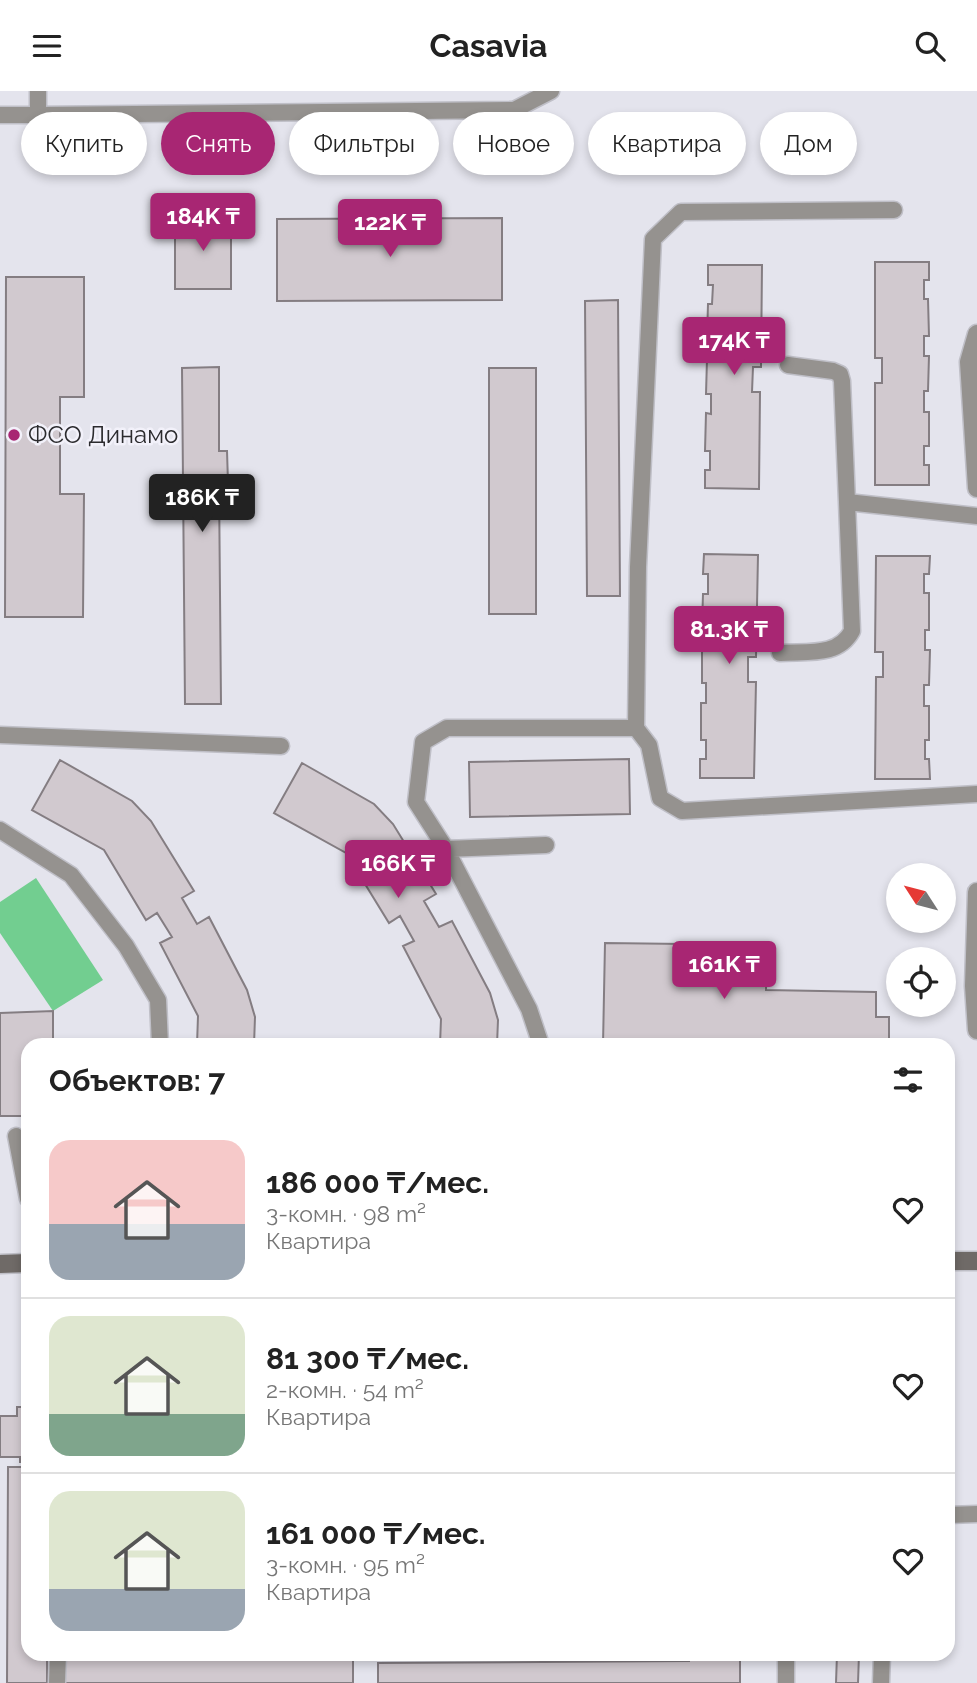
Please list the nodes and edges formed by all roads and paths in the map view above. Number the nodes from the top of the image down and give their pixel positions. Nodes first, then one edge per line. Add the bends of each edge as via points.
1 (38, 91) edge
2 (549, 91) edge
3 (38, 112) edge
4 (147, 114) edge
5 (0, 115) edge
6 (21, 115) edge
7 (894, 210) dead end
8 (977, 334) edge
9 (788, 365) dead end
10 (977, 488) edge
11 (847, 502) junction
12 (977, 516) edge
13 (780, 653) dead end
14 (636, 728) junction
15 (0, 736) edge
16 (281, 746) dead end
17 (977, 794) edge
18 (0, 830) edge
19 (546, 845) dead end
20 (446, 849) junction
21 (977, 893) edge
22 (976, 986) edge
23 (977, 1030) edge
24 (160, 1038) edge
25 (539, 1038) edge
26 (16, 1136) dead end
27 (21, 1162) edge
28 (955, 1261) edge
29 (977, 1261) edge
30 (0, 1263) edge
31 (21, 1263) edge
32 (977, 1514) edge
33 (955, 1515) edge
34 (58, 1661) edge
35 (786, 1661) edge
36 (882, 1661) edge
37 (57, 1683) edge
38 (786, 1683) edge
39 (881, 1683) edge

1 - 3 lane
2 - 4 lane via 514,110
5 - 6 lane
7 - 14 lane via 681,212 653,239 638,567
8 - 10 street via 969,362
9 - 11 lane via 840,374
11 - 12 lane
11 - 13 lane via 852,631 846,643 835,649
14 - 17 lane via 649,745 660,799 682,811
14 - 20 lane via 447,728 423,742 416,802
15 - 16 lane
18 - 24 lane via 71,875 125,946 158,1000
19 - 20 lane
20 - 25 lane via 529,1009
21 - 22 street
22 - 23 street
26 - 27 lane
28 - 29 main road
30 - 31 main road
32 - 33 lane
34 - 37 lane
35 - 38 lane
36 - 39 lane

